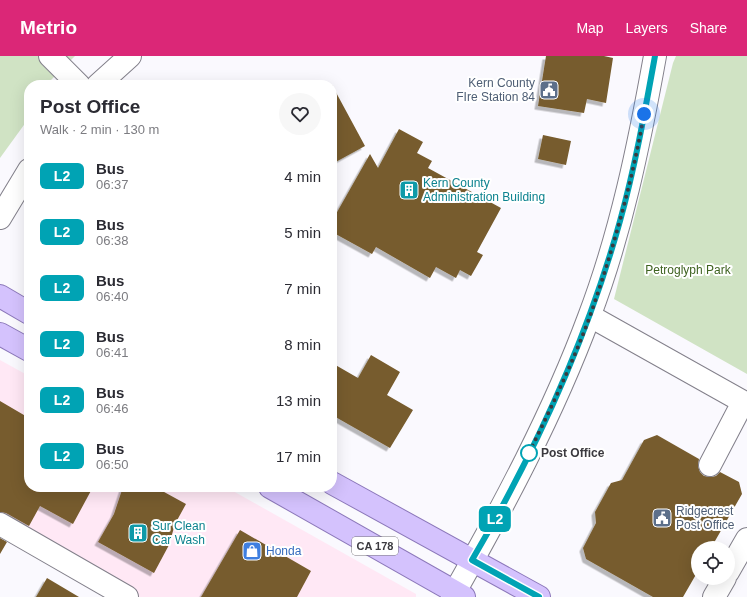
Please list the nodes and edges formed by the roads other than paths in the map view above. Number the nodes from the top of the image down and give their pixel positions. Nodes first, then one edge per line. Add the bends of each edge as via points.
1 (50, 56) edge
2 (130, 56) edge
3 (655, 56) edge
4 (74, 80) edge
5 (104, 80) edge
6 (24, 178) edge
7 (0, 218) edge
8 (0, 296) edge
9 (24, 310) edge
10 (590, 316) junction
11 (0, 334) edge
12 (24, 347) edge
13 (745, 403) edge
14 (710, 465) dead end
15 (337, 486) edge
16 (279, 492) edge
17 (0, 524) edge
18 (747, 539) edge
19 (472, 560) junction
20 (735, 560) edge
21 (721, 585) edge
22 (457, 595) edge
23 (127, 597) edge
24 (539, 597) edge
25 (714, 597) edge

1 - 4 street
2 - 5 street
3 - 10 street via 639,142 620,221
6 - 7 street
8 - 9 main road
10 - 13 street
10 - 19 street via 545,421
11 - 12 main road
13 - 14 street
15 - 19 main road, CA 178
16 - 22 main road, CA 178
17 - 23 street
18 - 20 street
19 - 22 street
19 - 24 main road, CA 178
21 - 25 street

